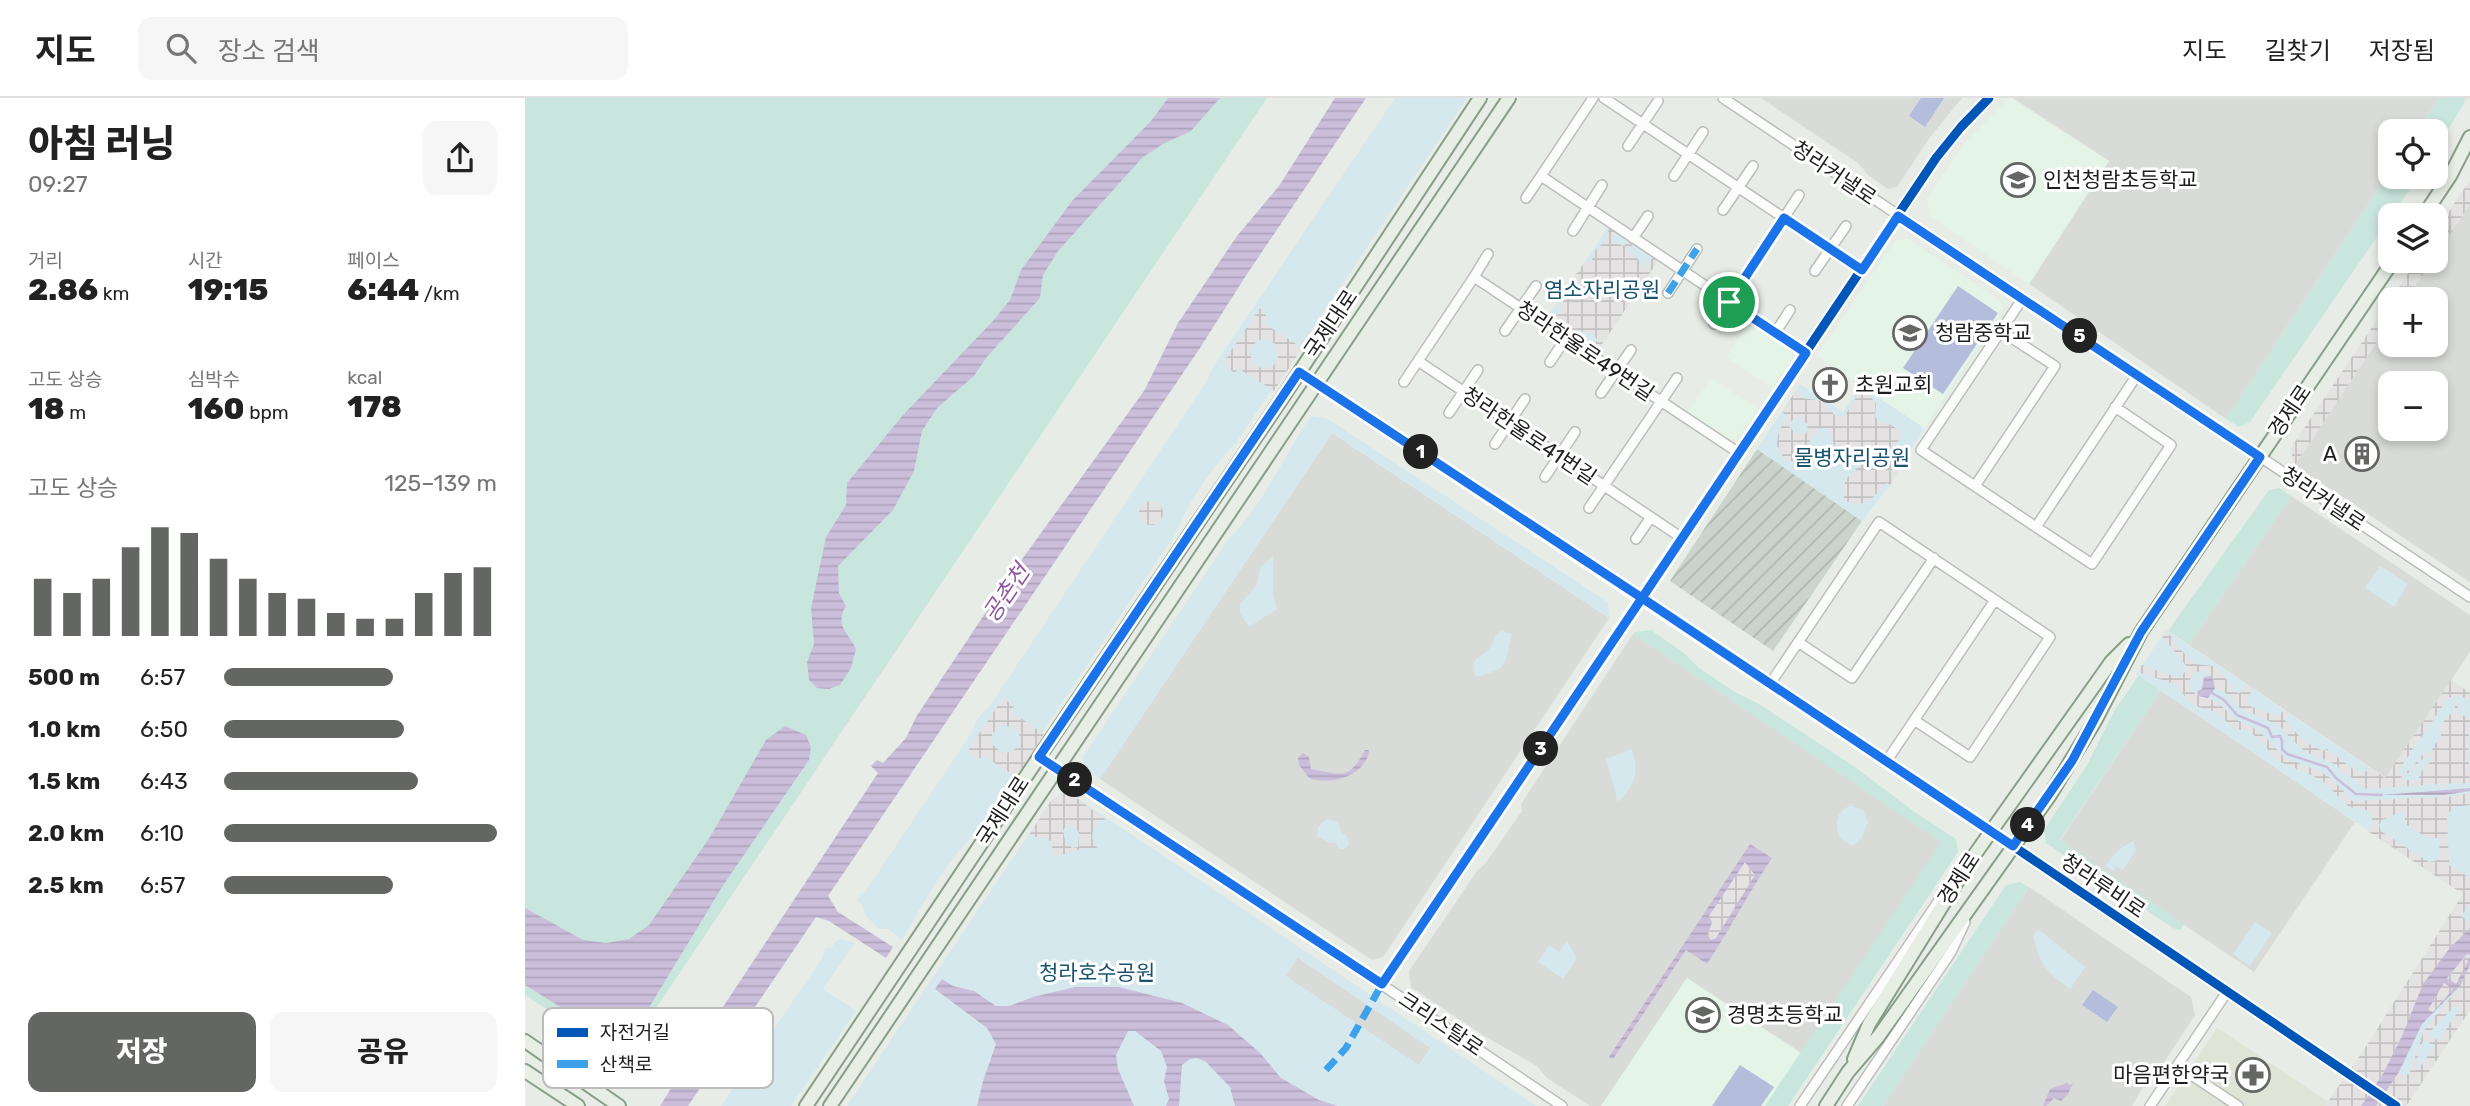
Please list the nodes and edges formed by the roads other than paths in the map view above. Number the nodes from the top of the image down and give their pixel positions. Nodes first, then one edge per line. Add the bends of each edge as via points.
1 (1480, 98) edge
2 (1509, 98) edge
3 (1593, 98) edge
4 (1604, 98) edge
5 (1723, 98) edge
6 (1989, 98) edge
7 (1658, 101) dead end
8 (1643, 124) junction
9 (1703, 132) dead end
10 (2470, 137) edge
11 (1628, 146) dead end
12 (1688, 154) junction
13 (2470, 154) edge
14 (1752, 166) dead end
15 (1541, 176) junction
16 (1674, 176) dead end
17 (2450, 176) junction
18 (1602, 186) dead end
19 (1738, 187) junction
20 (1799, 195) dead end
21 (1526, 198) dead end
22 (2432, 203) edge
23 (1588, 208) junction
24 (1723, 210) dead end
25 (1648, 216) dead end
26 (1898, 216) junction
27 (1784, 218) junction
28 (1846, 226) dead end
29 (1573, 231) dead end
30 (1633, 238) junction
31 (1697, 249) dead end
32 (1831, 249) junction
33 (1488, 254) dead end
34 (1862, 270) junction
35 (1683, 271) junction
36 (1815, 271) dead end
37 (2385, 273) edge
38 (1474, 277) junction
39 (1535, 286) dead end
40 (1668, 293) dead end
41 (2023, 298) junction
42 (1729, 302) junction
43 (1521, 308) junction
44 (1790, 310) dead end
45 (1714, 324) dead end
46 (1505, 331) dead end
47 (2001, 331) junction
48 (1775, 332) junction
49 (1566, 338) junction
50 (1631, 350) dead end
51 (1806, 353) junction
52 (1419, 361) junction
53 (1550, 362) dead end
54 (1478, 369) dead end
55 (1299, 372) junction
56 (1616, 372) junction
57 (2137, 374) junction
58 (1677, 377) dead end
59 (1404, 382) dead end
60 (1317, 384) junction
61 (1464, 391) junction
62 (1601, 393) dead end
63 (1525, 399) dead end
64 (1661, 402) junction
65 (2115, 407) junction
66 (1449, 413) dead end
67 (1509, 422) junction
68 (1575, 432) dead end
69 (1495, 444) dead end
70 (1739, 453) junction
71 (1559, 456) junction
72 (2260, 457) junction
73 (1545, 477) dead end
74 (1604, 486) junction
75 (1975, 486) junction
76 (1589, 508) dead end
77 (1651, 517) junction
78 (2036, 527) junction
79 (1682, 538) junction
80 (1636, 539) dead end
81 (1934, 558) junction
82 (2470, 597) edge
83 (1642, 598) junction
84 (1995, 600) junction
85 (2141, 632) junction
86 (1798, 642) junction
87 (1770, 684) junction
88 (1914, 720) junction
89 (1039, 757) junction
90 (1886, 762) junction
91 (1058, 769) junction
92 (1991, 832) junction
93 (2013, 846) junction
94 (1968, 864) junction
95 (1976, 897) junction
96 (1382, 984) junction
97 (2227, 992) junction
98 (525, 1041) edge
99 (543, 1054) edge
100 (2185, 1054) junction
101 (525, 1072) edge
102 (1848, 1072) junction
103 (2193, 1076) junction
104 (2169, 1077) junction
105 (543, 1084) edge
106 (550, 1088) edge
107 (592, 1088) edge
108 (578, 1106) edge
109 (619, 1106) edge
110 (806, 1106) edge
111 (830, 1106) edge
112 (1562, 1106) edge
113 (1800, 1106) edge
114 (1826, 1106) edge
115 (1847, 1106) edge
116 (2150, 1106) edge
117 (2238, 1106) edge
118 (2396, 1106) edge

1 - 55 main road, 국제대로
2 - 60 main road, 국제대로
3 - 15 street
4 - 8 street
5 - 26 street, 청라커낼로
6 - 26 street via 1949,142
7 - 8 street
8 - 11 street
8 - 12 street
9 - 12 street
10 - 17 main road
12 - 16 street
12 - 19 street
13 - 17 main road
14 - 19 street
15 - 21 street
15 - 23 street
17 - 22 main road
18 - 23 street
19 - 24 street
19 - 27 street
20 - 27 street
23 - 29 street
23 - 30 street
25 - 30 street
26 - 34 street
26 - 41 street, 청라커낼로
27 - 32 street
27 - 42 street
28 - 32 street
30 - 35 street
31 - 35 street
32 - 34 street
32 - 36 street
33 - 38 street
34 - 51 street
35 - 40 street
35 - 42 street
37 - 72 main road, 경제로
38 - 43 street, 청라한울로49번길
38 - 52 street
39 - 43 street
41 - 47 street
41 - 57 street, 청라커낼로
42 - 45 street
42 - 48 street
43 - 46 street
43 - 49 street, 청라한울로49번길
44 - 48 street
47 - 75 street via 1921,450
47 - 75 street via 2055,366
48 - 51 street
49 - 53 street
49 - 56 street, 청라한울로49번길
50 - 56 street
51 - 70 street
52 - 59 street
52 - 61 street, 청라한울로41번길
54 - 61 street
55 - 60 street, 청라루비로
55 - 89 main road, 국제대로
56 - 62 street
56 - 64 street, 청라한울로49번길
57 - 65 street
57 - 72 street, 청라커낼로
58 - 64 street
60 - 83 street, 청라루비로
60 - 91 main road, 국제대로
61 - 66 street
61 - 67 street, 청라한울로41번길
63 - 67 street
64 - 70 street, 청라한울로49번길
64 - 74 street
65 - 78 street
65 - 78 street via 2171,445 2092,564
67 - 69 street
67 - 71 street, 청라한울로41번길
68 - 71 street
70 - 79 street
71 - 73 street
71 - 74 street, 청라한울로41번길
72 - 82 street, 청라커낼로
72 - 85 main road, 경제로
74 - 76 street
74 - 77 street, 청라한울로41번길
75 - 78 street
77 - 79 street, 청라한울로41번길
77 - 80 street
79 - 83 street
81 - 84 street
81 - 86 street via 1852,678
81 - 86 street via 1879,522
83 - 87 street, 청라루비로
83 - 96 street
84 - 88 street
84 - 88 street via 2050,636 1970,757
85 - 92 main road, 경제로 via 2111,662
85 - 93 main road, 경제로 via 2072,761
86 - 87 street
87 - 90 street, 청라루비로
88 - 90 street
89 - 91 street, 크리스탈로
89 - 110 main road, 국제대로
90 - 92 street, 청라루비로
91 - 96 street, 크리스탈로
91 - 111 main road, 국제대로
92 - 93 street, 청라루비로
92 - 94 main road, 경제로
93 - 95 main road, 경제로
93 - 97 street, 청라루비로
94 - 102 main road, 경제로 via 1869,1024
94 - 113 street via 1940,897
95 - 102 main road, 경제로 via 1878,1037
95 - 115 street via 1951,952
96 - 112 street, 크리스탈로
97 - 100 street
97 - 118 street, 청라루비로
98 - 99 main road
100 - 103 street
100 - 104 street
101 - 105 main road
102 - 114 main road, 경제로
103 - 104 street
103 - 117 street
104 - 116 street
106 - 108 main road
107 - 109 main road

